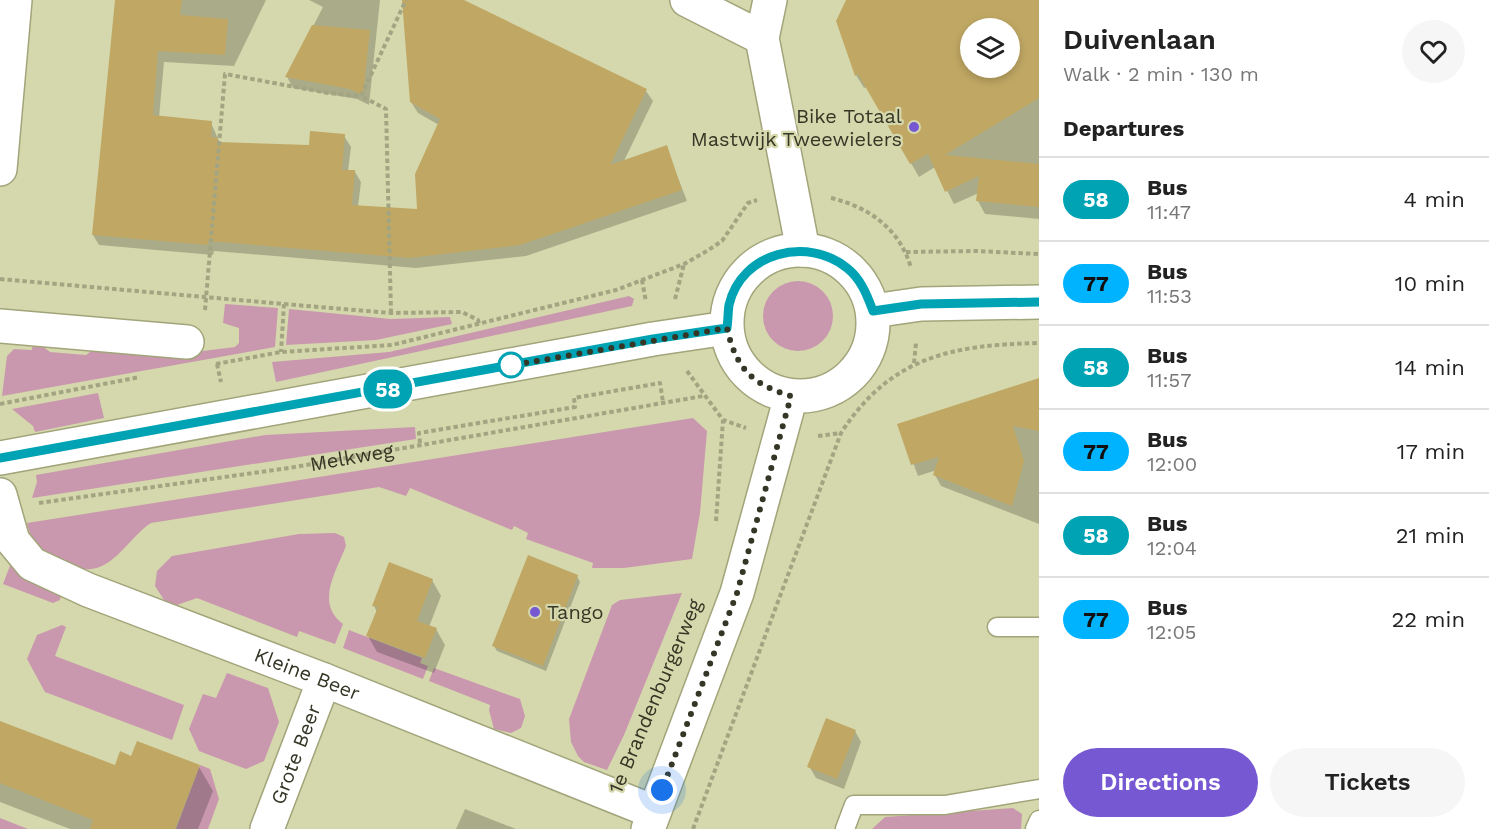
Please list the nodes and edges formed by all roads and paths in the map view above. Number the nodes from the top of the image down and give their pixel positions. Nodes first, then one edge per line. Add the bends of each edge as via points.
1 (15, 0) edge
2 (406, 0) edge
3 (687, 0) edge
4 (770, 0) edge
5 (762, 38) junction
6 (361, 96) junction
7 (0, 169) edge
8 (790, 190) junction
9 (803, 250) junction
10 (1039, 254) edge
11 (0, 279) edge
12 (206, 296) junction
13 (1039, 302) edge
14 (284, 303) junction
15 (873, 311) junction
16 (391, 313) junction
17 (479, 324) junction
18 (0, 326) edge
19 (727, 328) junction
20 (1039, 343) edge
21 (281, 352) junction
22 (197, 354) junction
23 (147, 376) dead end
24 (791, 396) junction
25 (663, 402) junction
26 (0, 404) edge
27 (420, 443) junction
28 (0, 458) edge
29 (2, 501) edge
30 (716, 525) dead end
31 (997, 627) dead end
32 (1039, 627) edge
33 (324, 680) junction
34 (643, 731) dead end
35 (1039, 789) edge
36 (613, 796) junction
37 (651, 820) edge
38 (1039, 820) edge
39 (267, 829) edge
40 (693, 829) edge
41 (845, 829) edge
42 (1035, 829) edge

1 - 7 street
2 - 6 path
3 - 5 street
4 - 5 street
5 - 8 street
6 - 12 path via 225,74
6 - 16 path via 386,110
8 - 9 street
8 - 10 path via 856,206 882,220 906,252
8 - 17 path via 748,203 722,241 684,264 616,290
9 - 15 street via 827,255 848,268 864,287
9 - 19 street via 779,253 757,264 740,281 729,303
11 - 12 path
12 - 14 path
12 - 22 path via 205,334
13 - 15 street via 921,304
14 - 16 path
14 - 21 path
15 - 24 street via 873,334 866,355 853,373 835,388
16 - 17 path via 462,312
17 - 21 path via 392,345
18 - 22 street
19 - 24 street via 733,352 747,373 767,388
19 - 28 street
20 - 40 path via 968,349 914,363 865,399 841,434
21 - 22 path
23 - 26 path
24 - 37 street, 1e Brandenburgerweg via 737,593
25 - 27 path, Melkweg
25 - 27 path via 660,382 574,398 575,407 419,433
25 - 30 path, Melkweg via 703,396 723,420
27 - 29 path, Melkweg via 289,468
29 - 33 street, Kleine Beer via 13,541 32,564 88,590
31 - 32 lane
33 - 36 street, Kleine Beer
33 - 39 street, Grote Beer
34 - 36 path, 1e Brandenburgerweg
35 - 41 lane via 945,805 854,804
36 - 37 street, Kleine Beer
38 - 42 lane

